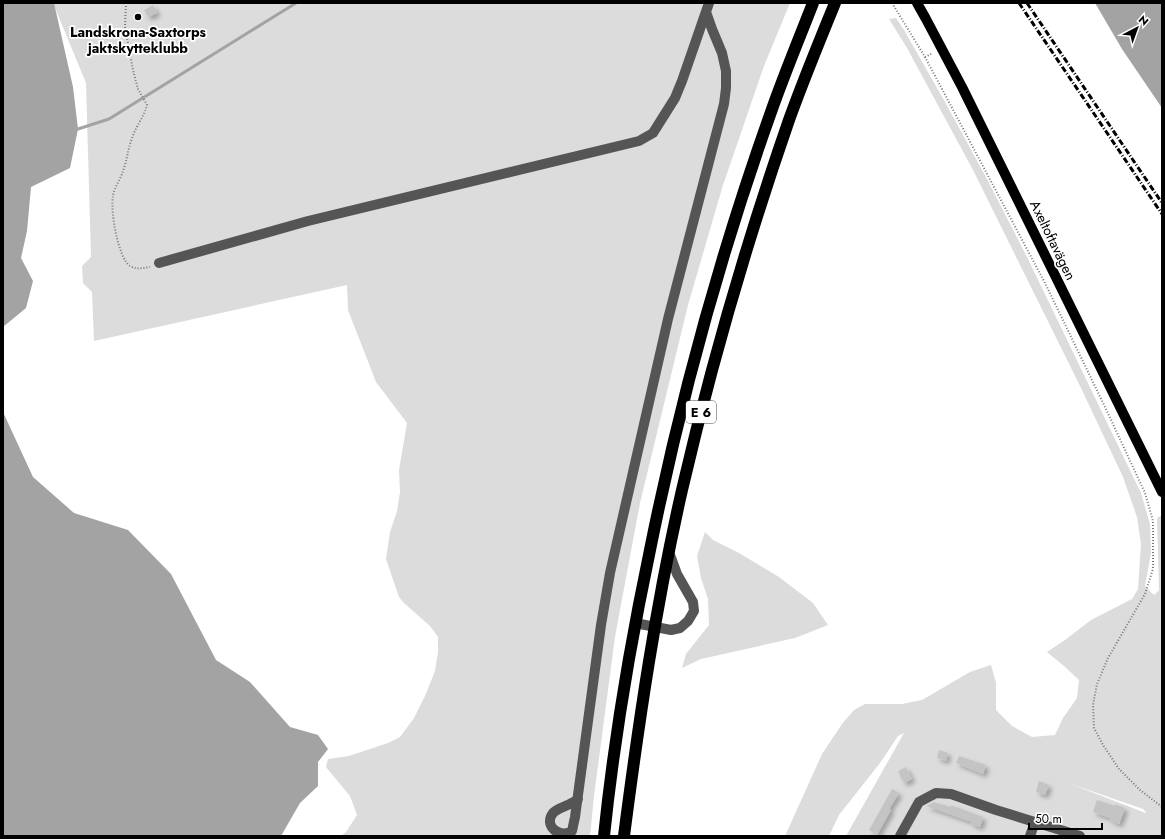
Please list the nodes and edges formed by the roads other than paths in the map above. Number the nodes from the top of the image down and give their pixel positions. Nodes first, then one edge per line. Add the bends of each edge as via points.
1 (813, 3) edge
2 (835, 3) edge
3 (917, 3) edge
4 (708, 8) edge
5 (159, 263) road end
6 (1162, 492) edge
7 (669, 552) junction
8 (635, 623) junction
9 (654, 627) junction
10 (578, 799) dead end
11 (1035, 822) junction
12 (604, 836) edge
13 (624, 836) edge
14 (900, 836) edge
15 (1030, 836) edge
16 (1080, 836) edge

1 - 8 highway, E 6 via 768,119 729,237 696,352 663,484
2 - 7 highway, E 6 via 790,118 748,244 714,360
3 - 6 main road, Axeltoftavägen via 936,36
4 - 5 street via 675,98 653,132 639,141 308,221
4 - 10 street via 726,71 724,104 668,319 610,573
7 - 9 highway, E 6
7 - 9 street via 677,574 693,602 694,611 680,628 671,630
8 - 9 street
8 - 12 highway, E 6 via 618,722
9 - 13 highway, E 6
11 - 14 street via 951,794 936,793 919,802
11 - 15 street
11 - 16 street

